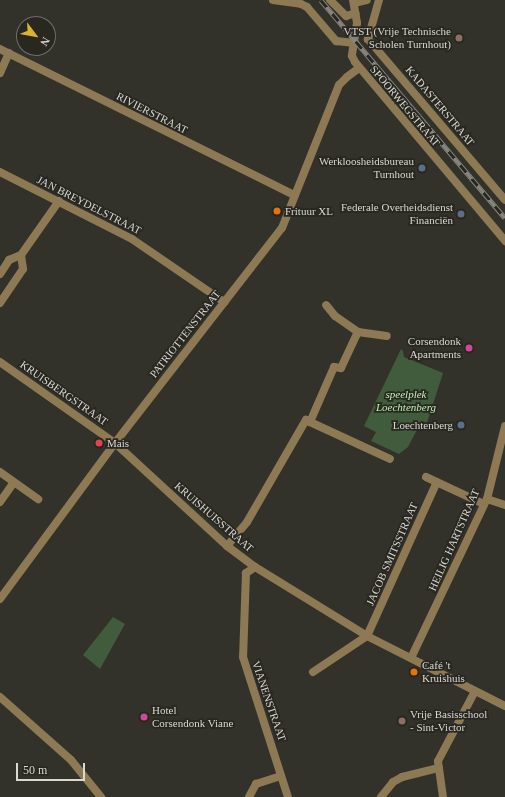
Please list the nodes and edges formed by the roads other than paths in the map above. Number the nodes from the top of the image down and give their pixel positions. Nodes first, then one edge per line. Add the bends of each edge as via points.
1 (273, 0) edge
2 (330, 0) edge
3 (367, 0) edge
4 (379, 0) edge
5 (291, 1) edge
6 (353, 1) edge
7 (356, 13) junction
8 (355, 43) junction
9 (0, 49) edge
10 (9, 53) junction
11 (360, 68) junction
12 (0, 73) edge
13 (0, 172) edge
14 (294, 195) junction
15 (505, 200) edge
16 (59, 201) junction
17 (505, 241) edge
18 (21, 255) junction
19 (0, 274) edge
20 (224, 302) junction
21 (0, 303) edge
22 (326, 305) dead end
23 (358, 332) junction
24 (387, 336) dead end
25 (0, 362) edge
26 (310, 422) junction
27 (505, 426) edge
28 (115, 442) junction
29 (390, 459) dead end
30 (0, 472) edge
31 (426, 477) dead end
32 (14, 482) junction
33 (437, 482) junction
34 (38, 499) dead end
35 (0, 502) edge
36 (485, 502) junction
37 (505, 505) edge
38 (227, 546) junction
39 (255, 566) junction
40 (0, 599) edge
41 (367, 636) junction
42 (411, 658) junction
43 (313, 672) dead end
44 (475, 691) junction
45 (0, 698) edge
46 (505, 706) edge
47 (439, 768) junction
48 (281, 776) junction
49 (102, 797) edge
50 (249, 797) edge
51 (288, 797) edge
52 (381, 797) edge
53 (443, 797) edge

1 - 5 street via 284,3
2 - 7 street via 346,16
3 - 6 street
4 - 15 street, KADASTERSTRAAT via 368,39
5 - 8 street via 307,7 336,41
6 - 7 street, SPOORWEGSTRAAT
7 - 8 street, SPOORWEGSTRAAT
8 - 11 street, SPOORWEGSTRAAT via 352,56
9 - 10 street, RIVIERSTRAAT
10 - 12 street
10 - 14 street, RIVIERSTRAAT
11 - 14 street, PATRIOTTENSTRAAT via 339,86
11 - 17 street, SPOORWEGSTRAAT
13 - 16 street, JAN BREYDELSTRAAT
14 - 20 street, PATRIOTTENSTRAAT via 282,228
16 - 18 street
16 - 20 street, JAN BREYDELSTRAAT via 132,238
18 - 19 street via 9,260
18 - 21 street via 23,269
20 - 28 street, PATRIOTTENSTRAAT
22 - 23 street via 335,316
23 - 24 street
23 - 26 street via 341,368 334,367
25 - 28 street, KRUISBERGSTRAAT
26 - 29 street
26 - 38 street via 306,420 247,522
27 - 36 street, HEILIG HARTSTRAAT
28 - 38 street, KRUISHUISSTRAAT
28 - 40 street, PATRIOTTENSTRAAT
30 - 32 street
31 - 33 street
32 - 34 street
32 - 35 street
33 - 36 street
33 - 41 street, JACOB SMITSSTRAAT
36 - 37 street
36 - 42 street, HEILIG HARTSTRAAT
38 - 39 street, KRUISHUISSTRAAT
39 - 41 street, KRUISHUISSTRAAT
39 - 48 street, VIANENSTRAAT via 246,573 243,657
41 - 42 street, KRUISHUISSTRAAT
41 - 43 street
42 - 44 street, KRUISHUISSTRAAT
44 - 46 street, KRUISHUISSTRAAT
44 - 47 street via 438,761
45 - 49 street via 71,760
47 - 52 street via 402,777 393,782
47 - 53 street
48 - 50 street via 256,784
48 - 51 street, VIANENSTRAAT

